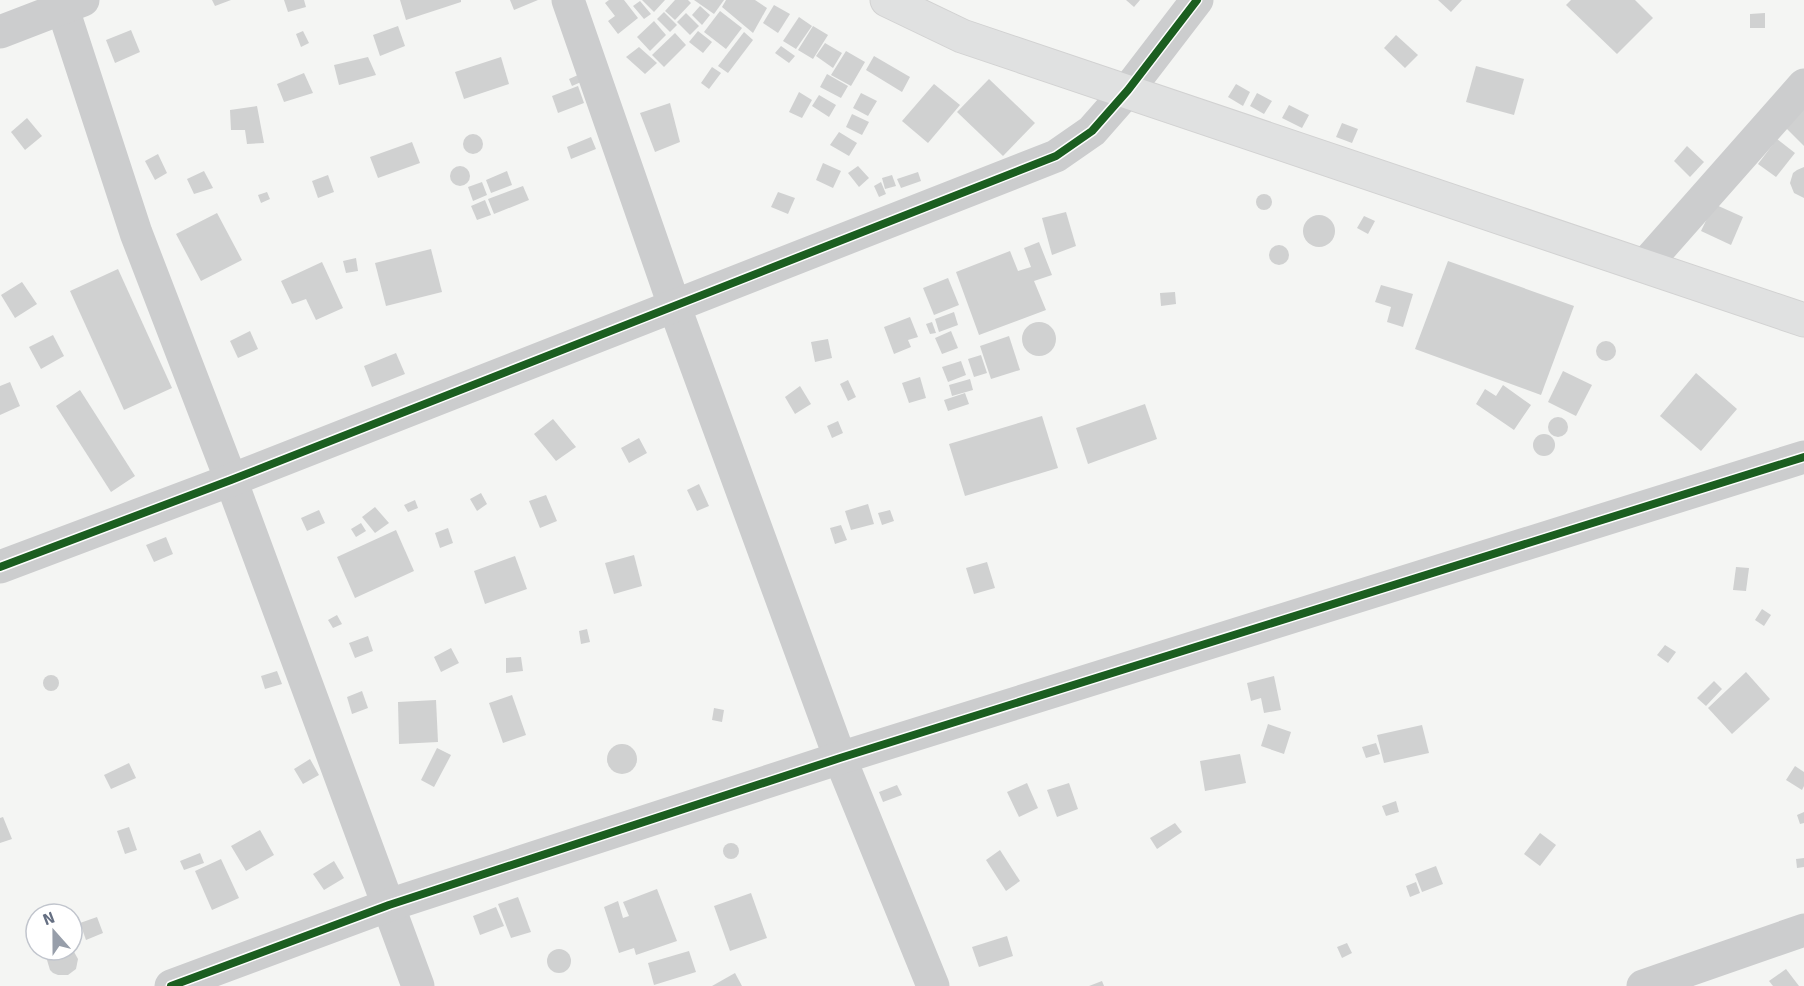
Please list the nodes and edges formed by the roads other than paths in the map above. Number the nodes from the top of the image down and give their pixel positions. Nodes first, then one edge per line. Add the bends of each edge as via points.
1 (568, 0) edge
2 (887, 0) edge
3 (1197, 0) edge
4 (69, 3) edge
5 (0, 32) edge
6 (1804, 85) edge
7 (1128, 90) junction
8 (1645, 266) junction
9 (674, 304) junction
10 (1804, 320) edge
11 (1804, 456) edge
12 (231, 480) junction
13 (0, 567) edge
14 (840, 758) junction
15 (389, 905) junction
16 (1804, 930) edge
17 (171, 986) edge
18 (418, 986) edge
19 (933, 986) edge
20 (1643, 986) edge

1 - 9 street
2 - 7 main road via 962,36
3 - 7 street
4 - 5 street
4 - 12 street via 136,233
6 - 8 street
7 - 8 main road
7 - 9 street via 1092,131 1056,156
8 - 10 main road
9 - 12 street
9 - 14 street
11 - 14 street
12 - 13 street
12 - 15 street
14 - 15 street
14 - 19 street
15 - 17 street
15 - 18 street
16 - 20 street

